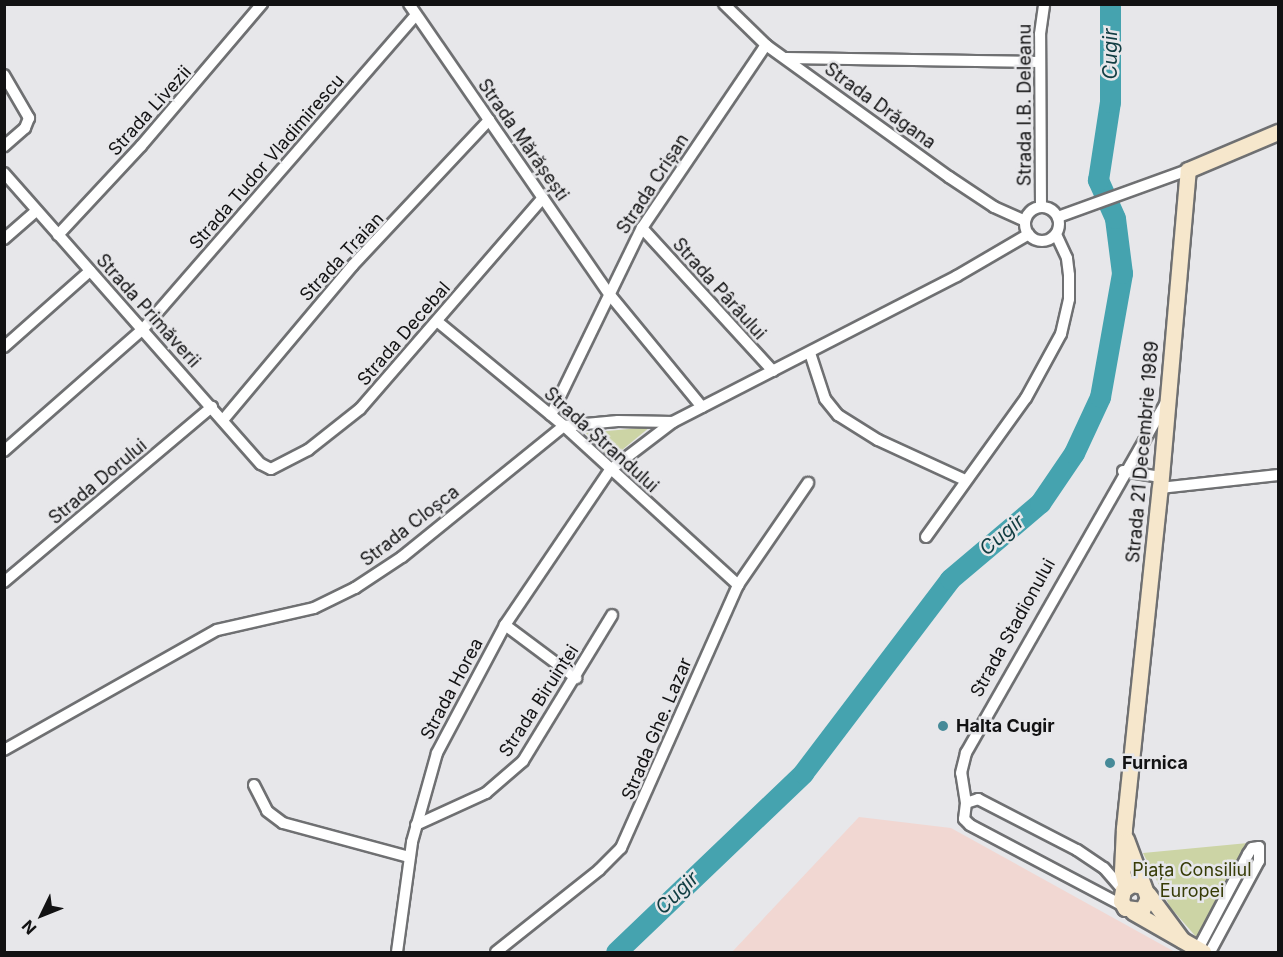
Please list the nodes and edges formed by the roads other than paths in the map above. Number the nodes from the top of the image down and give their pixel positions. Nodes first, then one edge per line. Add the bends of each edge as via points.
1 (261, 4) edge
2 (409, 4) edge
3 (724, 4) edge
4 (1044, 4) edge
5 (416, 15) junction
6 (766, 45) junction
7 (785, 58) junction
8 (1040, 62) junction
9 (4, 75) edge
10 (489, 120) junction
11 (1278, 132) edge
12 (4, 146) edge
13 (1188, 170) junction
14 (4, 173) edge
15 (543, 198) junction
16 (1041, 207) junction
17 (36, 211) junction
18 (1058, 218) junction
19 (1025, 221) junction
20 (642, 228) junction
21 (1029, 234) junction
22 (1056, 234) junction
23 (58, 235) junction
24 (4, 239) edge
25 (90, 272) junction
26 (610, 295) junction
27 (438, 322) junction
28 (143, 329) junction
29 (4, 347) edge
30 (810, 353) junction
31 (773, 372) junction
32 (1167, 400) junction
33 (212, 407) junction
34 (702, 407) junction
35 (551, 415) junction
36 (223, 420) junction
37 (673, 422) junction
38 (564, 426) junction
39 (4, 451) edge
40 (271, 469) joint
41 (610, 470) junction
42 (1123, 471) junction
43 (1278, 475) edge
44 (965, 480) junction
45 (1161, 482) junction
46 (808, 483) dead end
47 (926, 537) dead end
48 (4, 582) edge
49 (738, 585) junction
50 (612, 615) dead end
51 (505, 625) junction
52 (576, 678) junction
53 (4, 750) edge
54 (254, 784) dead end
55 (966, 803) junction
56 (416, 825) junction
57 (1124, 834) junction
58 (409, 857) junction
59 (1145, 890) junction
60 (1126, 898) junction
61 (1184, 942) junction
62 (1204, 951) edge
63 (397, 952) edge
64 (495, 952) edge

1 - 23 street, Strada Livezii via 149,138
2 - 5 street, Strada Mărășești
3 - 6 street, Strada Drăgana
4 - 8 street, Strada I.B. Deleanu
5 - 10 street, Strada Mărășești
5 - 28 street, Strada Tudor Vladimirescu
6 - 7 street, Strada Drăgana
6 - 20 street, Strada Crișan
7 - 8 street
7 - 19 street, Strada Drăgana via 949,177 994,207
8 - 16 street, Strada I.B. Deleanu
9 - 12 street via 29,117 25,128
10 - 15 street, Strada Mărășești
10 - 36 street, Strada Traian via 353,265
11 - 13 main road
13 - 18 street
13 - 32 main road, Strada 21 Decembrie 1989
14 - 17 street, Strada Primăverii
15 - 26 street, Strada Mărășești
15 - 27 street, Strada Decebal
16 - 18 street via 1051,209
16 - 19 street via 1030,211
17 - 23 street, Strada Primăverii
17 - 24 street
18 - 22 street
19 - 21 street
20 - 26 street, Strada Crișan
20 - 31 street, Strada Pârâului
21 - 22 street via 1042,241
21 - 30 street, Strada Horea
22 - 44 street via 1067,258 1069,275 1069,299 1061,334 1026,398
23 - 25 street, Strada Primăverii
25 - 28 street, Strada Primăverii
25 - 29 street
26 - 34 street, Strada Mărășești
26 - 35 street, Strada Crișan
27 - 35 street, Strada Ștrandului
27 - 40 street, Strada Decebal via 360,409 308,450
28 - 33 street, Strada Primăverii
28 - 39 street, Strada Tudor Vladimirescu
30 - 31 street, Strada Horea
30 - 44 street via 825,399 838,415 878,440
31 - 34 street, Strada Horea
32 - 42 street, Strada Stadionului
32 - 45 main road, Strada 21 Decembrie 1989
33 - 36 street, Strada Primăverii
33 - 48 street, Strada Dorului
34 - 37 street, Strada Horea
35 - 38 street, Strada Ștrandului
36 - 40 street, Strada Primăverii via 261,464
37 - 38 street via 618,421
37 - 41 street, Strada Horea
38 - 41 street, Strada Ștrandului
38 - 53 street, Strada Cloșca via 402,557 355,588 314,608 217,630
41 - 49 street, Strada Ștrandului
41 - 51 street, Strada Horea
42 - 45 street
42 - 55 street, Strada Stadionului via 966,753 961,773
43 - 45 street
44 - 47 street
45 - 57 main road, Strada 21 Decembrie 1989
46 - 49 street, Strada Ghe. Lazar
49 - 64 street, Strada Ghe. Lazar via 621,848
50 - 52 street, Strada Biruinței
51 - 52 street
51 - 56 street, Strada Horea via 437,753
52 - 56 street, Strada Biruinței via 535,744 500,783
54 - 58 street via 267,811 283,823
55 - 60 street via 978,799 1077,850 1104,868
55 - 60 street, Strada Stadionului via 964,819 970,825
56 - 58 street, Strada Horea
57 - 59 main road, Strada 21 Decembrie 1989
57 - 60 main road, Strada 21 Decembrie 1989 via 1122,871
58 - 63 street, Strada Horea
59 - 60 main road
59 - 60 main road via 1145,907
59 - 61 main road
60 - 61 main road
61 - 62 main road
62 - 62 street via 1248,854 1259,847 1259,861

